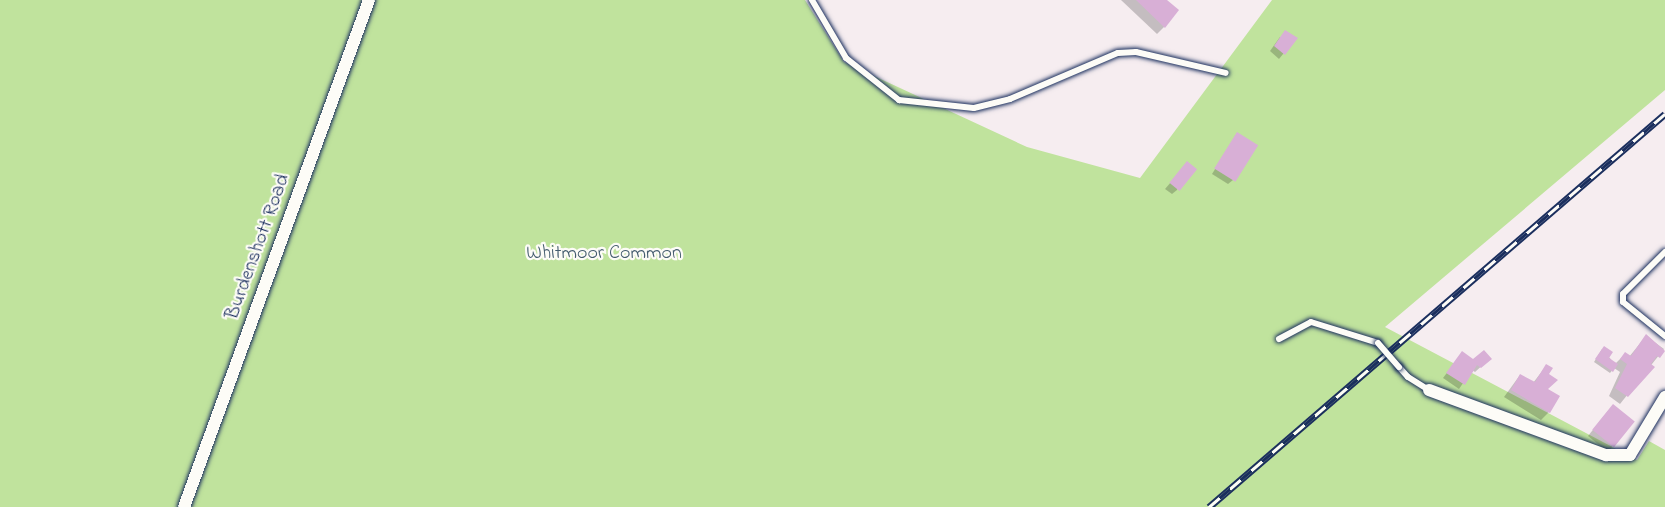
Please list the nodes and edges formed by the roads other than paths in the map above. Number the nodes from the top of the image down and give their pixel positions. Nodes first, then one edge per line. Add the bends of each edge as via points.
1 (369, 0) edge
2 (812, 0) edge
3 (1226, 73) dead end
4 (1665, 252) edge
5 (1665, 336) edge
6 (1279, 339) dead end
7 (1429, 390) joint
8 (1665, 397) edge
9 (184, 507) edge

1 - 9 street, Burdenshott Road
2 - 3 lane via 846,58 899,100 974,108 1010,99 1118,53 1136,52
4 - 5 lane via 1623,294 1623,302
6 - 7 lane, bridge via 1311,322 1378,343 1408,377
7 - 8 street via 1606,455 1630,455

